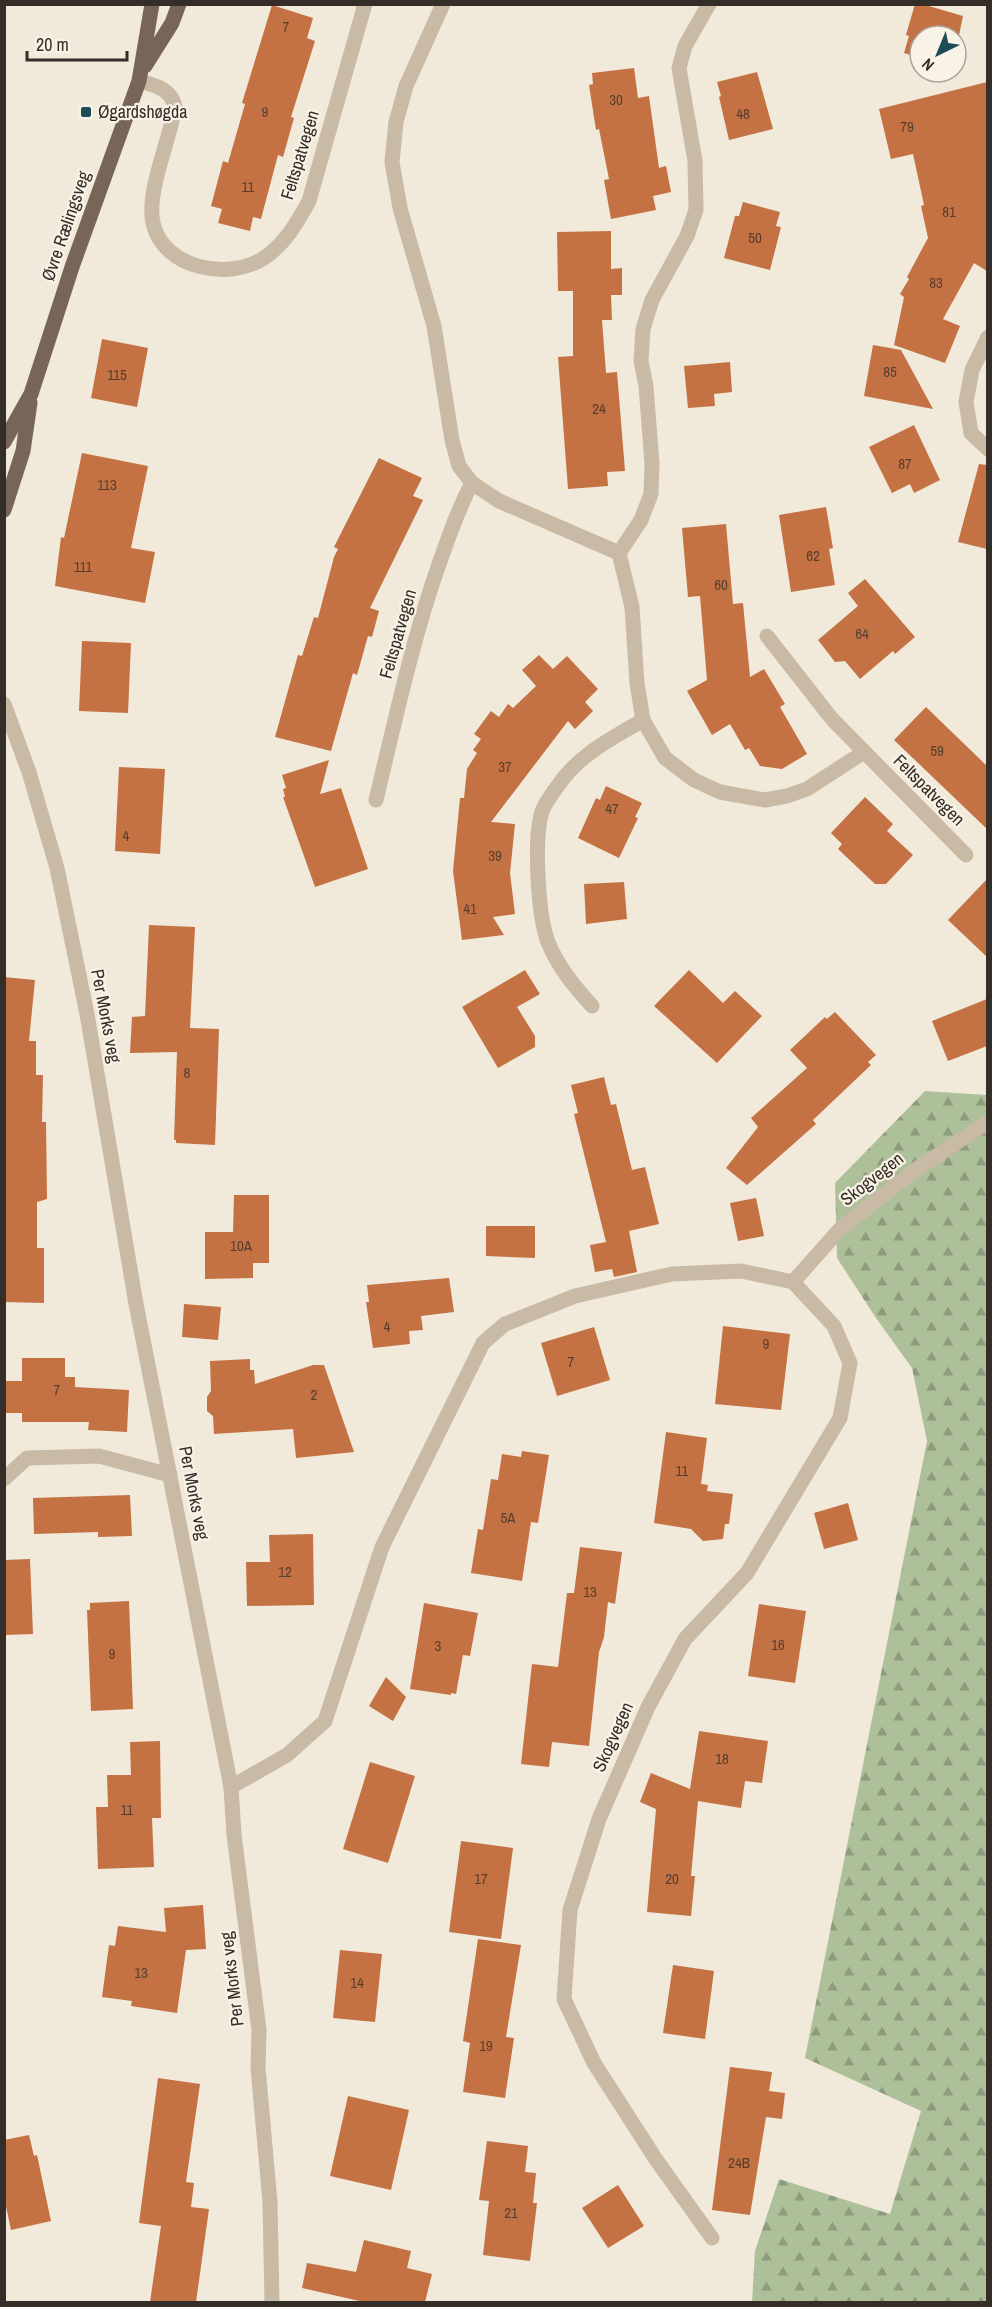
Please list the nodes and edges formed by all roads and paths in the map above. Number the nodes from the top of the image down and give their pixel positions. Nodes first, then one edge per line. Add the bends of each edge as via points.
1 (152, 4) edge
2 (180, 4) edge
3 (365, 4) edge
4 (443, 4) edge
5 (709, 4) edge
6 (140, 76) junction
7 (987, 337) edge
8 (31, 394) junction
9 (4, 442) edge
10 (987, 449) edge
11 (472, 483) junction
12 (4, 510) edge
13 (619, 553) junction
14 (767, 636) dead end
15 (4, 704) edge
16 (643, 720) junction
17 (864, 752) junction
18 (376, 800) dead end
19 (966, 855) dead end
20 (592, 1006) dead end
21 (987, 1122) edge
22 (793, 1282) junction
23 (170, 1475) junction
24 (4, 1479) edge
25 (231, 1787) junction
26 (712, 2238) dead end
27 (272, 2302) edge

1 - 6 main road, Øvre Rælingsveg
2 - 6 main road, Øvre Rælingsveg
3 - 6 street, Feltspatvegen via 309,201 278,248 246,266 196,266 182,260 160,240 151,212 175,107 168,93
4 - 11 street via 406,86 396,122 392,162 400,208 434,326 452,440 459,466
5 - 13 street via 685,45 679,68 695,161 696,210 687,236 652,300 643,329 641,361 648,408 651,494 641,520
6 - 8 main road, Øvre Rælingsveg
7 - 10 street via 972,370 966,402 971,433
8 - 9 main road, Øvre Rælingsveg
8 - 12 main road, Øvre Rælingsveg via 23,451
11 - 13 street via 499,501
11 - 18 street, Feltspatvegen via 460,505 428,597
13 - 16 street via 632,607
14 - 17 street, Feltspatvegen via 832,719
15 - 23 street, Per Morks veg via 57,868
16 - 17 street via 665,758 694,780 720,792 765,800 807,789
16 - 20 street via 589,751 558,785 541,813 538,887 548,941 566,977
17 - 19 street, Feltspatvegen
21 - 22 street, Skogvegen via 915,1170 841,1228
22 - 25 street via 741,1271 672,1274 575,1296 505,1324 483,1342 382,1547 325,1721 287,1755
22 - 26 street, Skogvegen via 834,1326 850,1363 840,1418 747,1573 685,1639 648,1707 599,1819 570,1910 564,1999 594,2063
23 - 24 street via 99,1456 27,1458
23 - 25 street, Per Morks veg
25 - 27 street, Per Morks veg via 259,2030

